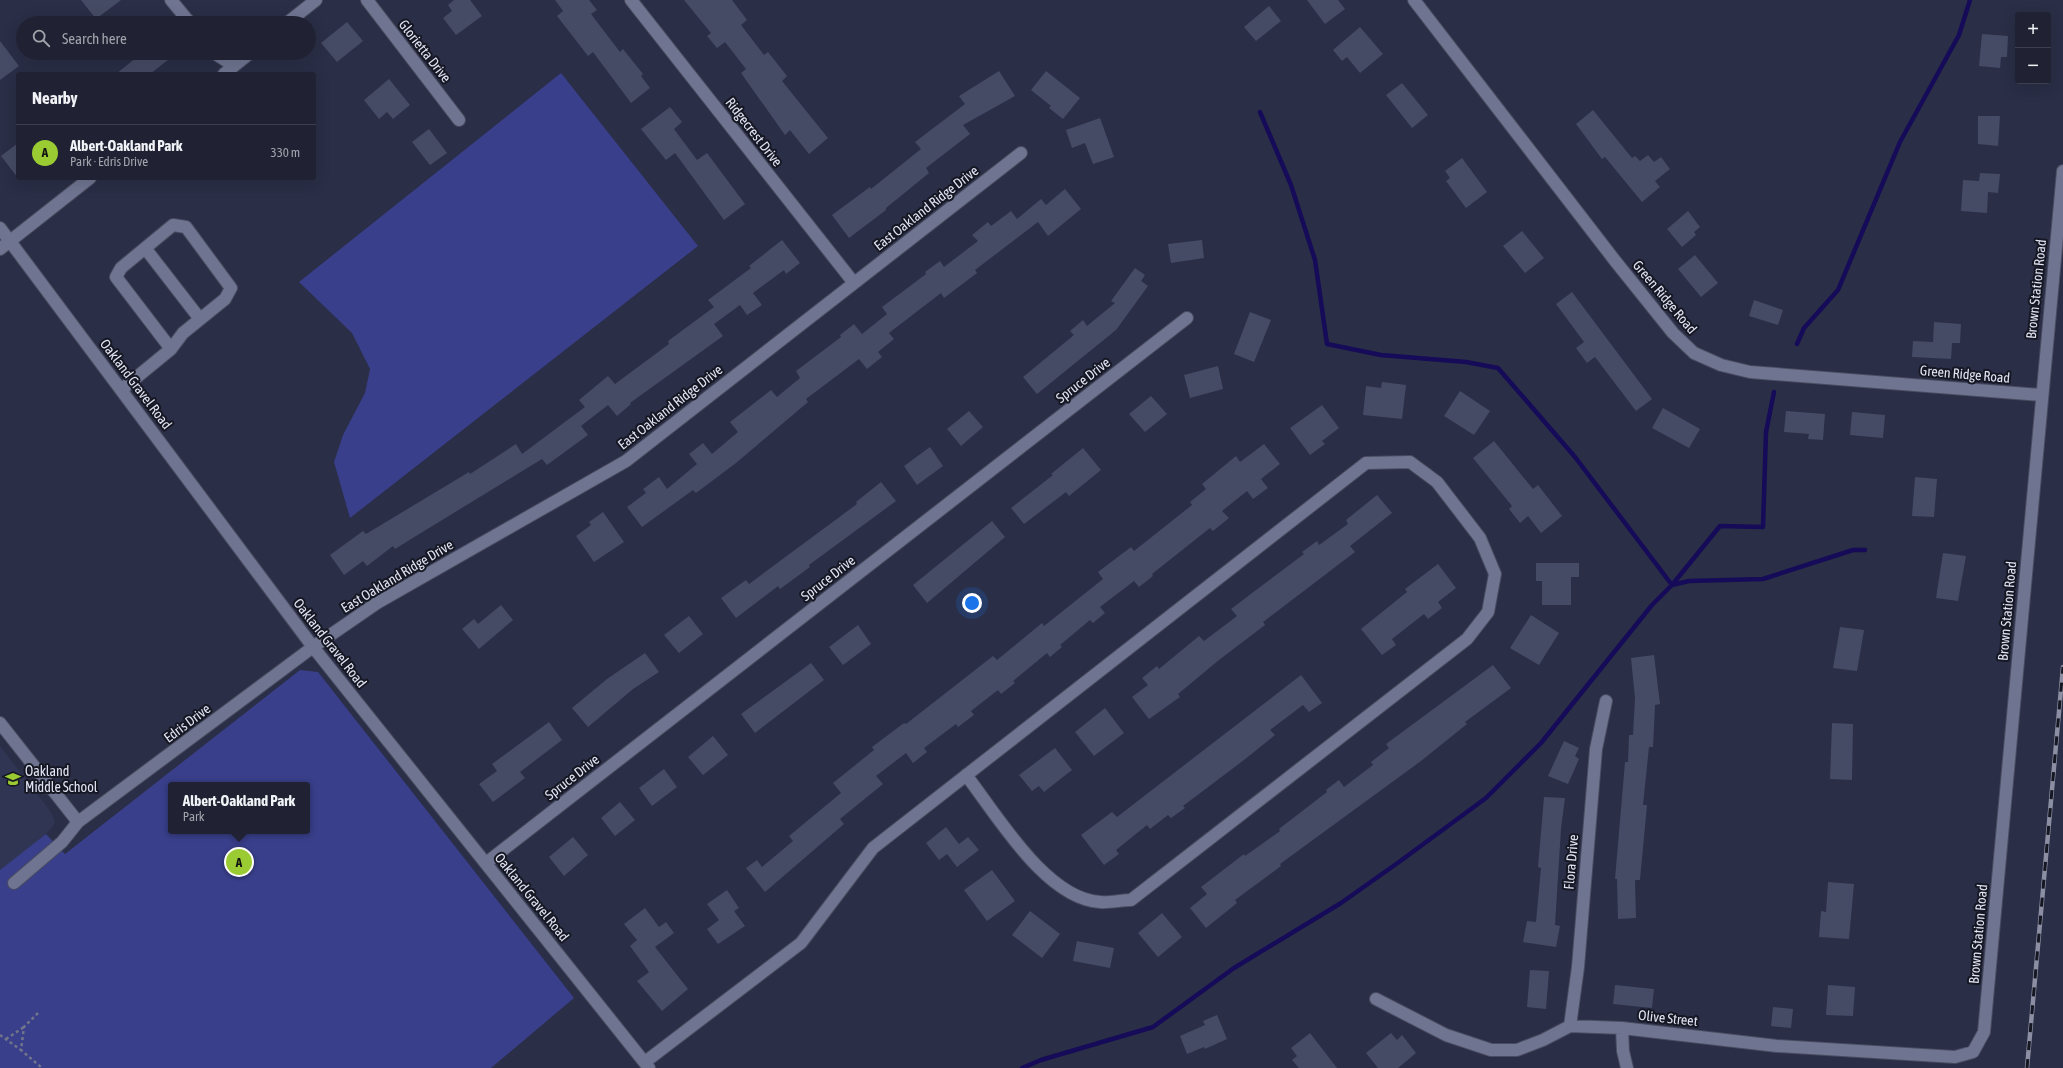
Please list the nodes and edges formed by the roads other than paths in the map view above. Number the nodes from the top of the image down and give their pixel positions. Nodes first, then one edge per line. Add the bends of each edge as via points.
1 (172, 0) edge
2 (316, 0) edge
3 (366, 0) edge
4 (631, 0) edge
5 (1414, 0) edge
6 (185, 16) edge
7 (296, 16) edge
8 (225, 60) edge
9 (241, 60) edge
10 (234, 66) junction
11 (226, 72) edge
12 (460, 120) dead end
13 (1020, 153) dead end
14 (2063, 171) edge
15 (87, 180) edge
16 (0, 228) edge
17 (5, 245) edge
18 (145, 248) junction
19 (854, 283) junction
20 (1187, 318) dead end
21 (200, 319) junction
22 (171, 349) junction
23 (121, 390) junction
24 (2041, 395) junction
25 (313, 647) junction
26 (1606, 701) dead end
27 (0, 723) edge
28 (966, 775) junction
29 (78, 822) junction
30 (486, 863) junction
31 (14, 883) dead end
32 (1376, 999) dead end
33 (1570, 1026) junction
34 (1622, 1028) junction
35 (1973, 1052) joint
36 (647, 1065) edge
37 (1627, 1068) edge

1 - 6 street
2 - 7 street
3 - 12 street, Glorietta Drive
4 - 19 street, Ridgecrest Drive
5 - 24 street, Green Ridge Road via 1616,262 1673,333 1694,353 1721,365 1750,372
8 - 10 street
9 - 10 street
10 - 11 street
13 - 19 street, East Oakland Ridge Drive
14 - 24 street, Brown Station Road
15 - 17 street
16 - 17 street, Oakland Gravel Road
17 - 23 street, Oakland Gravel Road
18 - 21 street
18 - 21 street via 173,225 186,227 231,288 225,299
18 - 22 street via 121,268 116,277
19 - 25 street, East Oakland Ridge Drive via 626,461 377,603
20 - 30 street, Spruce Drive
21 - 22 street via 182,333
22 - 23 street
23 - 25 street, Oakland Gravel Road
24 - 35 street, Brown Station Road via 1984,1032
25 - 29 street, Edris Drive
25 - 30 street, Oakland Gravel Road
26 - 33 street, Flora Drive via 1596,749 1578,967
27 - 29 street
28 - 28 street via 1366,463 1410,462 1437,482 1480,538 1494,574 1488,612 1468,639 1131,900 1100,902 1066,892 1035,866
28 - 36 street via 873,848 801,943
29 - 31 street, Edris Drive via 62,842
30 - 36 street, Oakland Gravel Road
32 - 33 street, Olive Street via 1446,1035 1492,1050 1517,1050
33 - 34 street, Olive Street
34 - 35 street, Olive Street via 1777,1046 1955,1057
34 - 37 street

